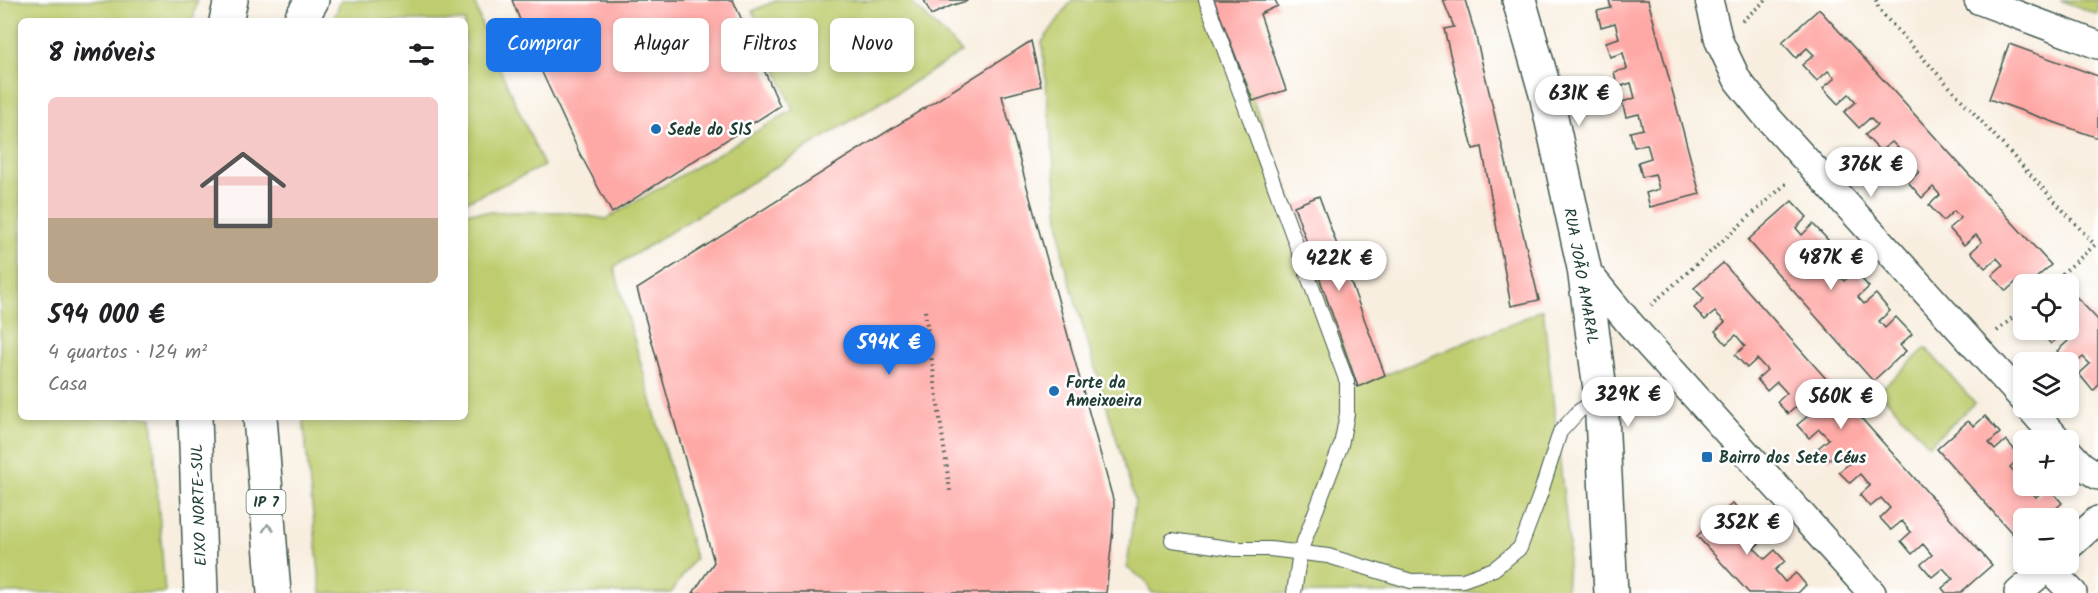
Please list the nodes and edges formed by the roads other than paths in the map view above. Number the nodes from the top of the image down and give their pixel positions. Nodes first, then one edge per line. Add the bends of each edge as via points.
1 (231, 0) edge
2 (303, 0) edge
3 (312, 0) edge
4 (1206, 0) edge
5 (1519, 0) edge
6 (1709, 0) edge
7 (1978, 0) edge
8 (227, 18) edge
9 (299, 18) edge
10 (300, 18) edge
11 (2098, 45) edge
12 (1584, 268) junction
13 (2013, 388) edge
14 (1601, 397) junction
15 (2039, 418) edge
16 (195, 420) edge
17 (260, 420) edge
18 (2050, 430) edge
19 (2079, 463) edge
20 (2098, 476) edge
21 (2098, 520) edge
22 (2079, 537) edge
23 (1172, 540) dead end
24 (1300, 552) junction
25 (2039, 574) edge
26 (2057, 574) edge
27 (201, 593) edge
28 (274, 593) edge
29 (1294, 593) edge
30 (1611, 593) edge
31 (1872, 593) edge
32 (2018, 593) edge
33 (2073, 593) edge

1 - 8 main road
2 - 9 main road
3 - 10 main road
4 - 24 lane via 1347,382 1347,414 1341,445
5 - 12 main road, RUA JOÃO AMARAL via 1546,94
6 - 13 street via 1719,41 1738,81
7 - 11 street
12 - 14 main road, RUA JOÃO AMARAL
12 - 31 street
14 - 24 lane via 1578,411 1560,432 1520,548 1494,569 1463,580 1412,580
14 - 30 main road, RUA JOÃO AMARAL
15 - 18 street
16 - 27 main road, EIXO NORTE-SUL
28 -> 17 main road, IP 7
19 - 20 street
21 - 22 street
23 - 24 lane via 1235,549
24 - 29 lane
25 - 32 street
26 - 33 street

